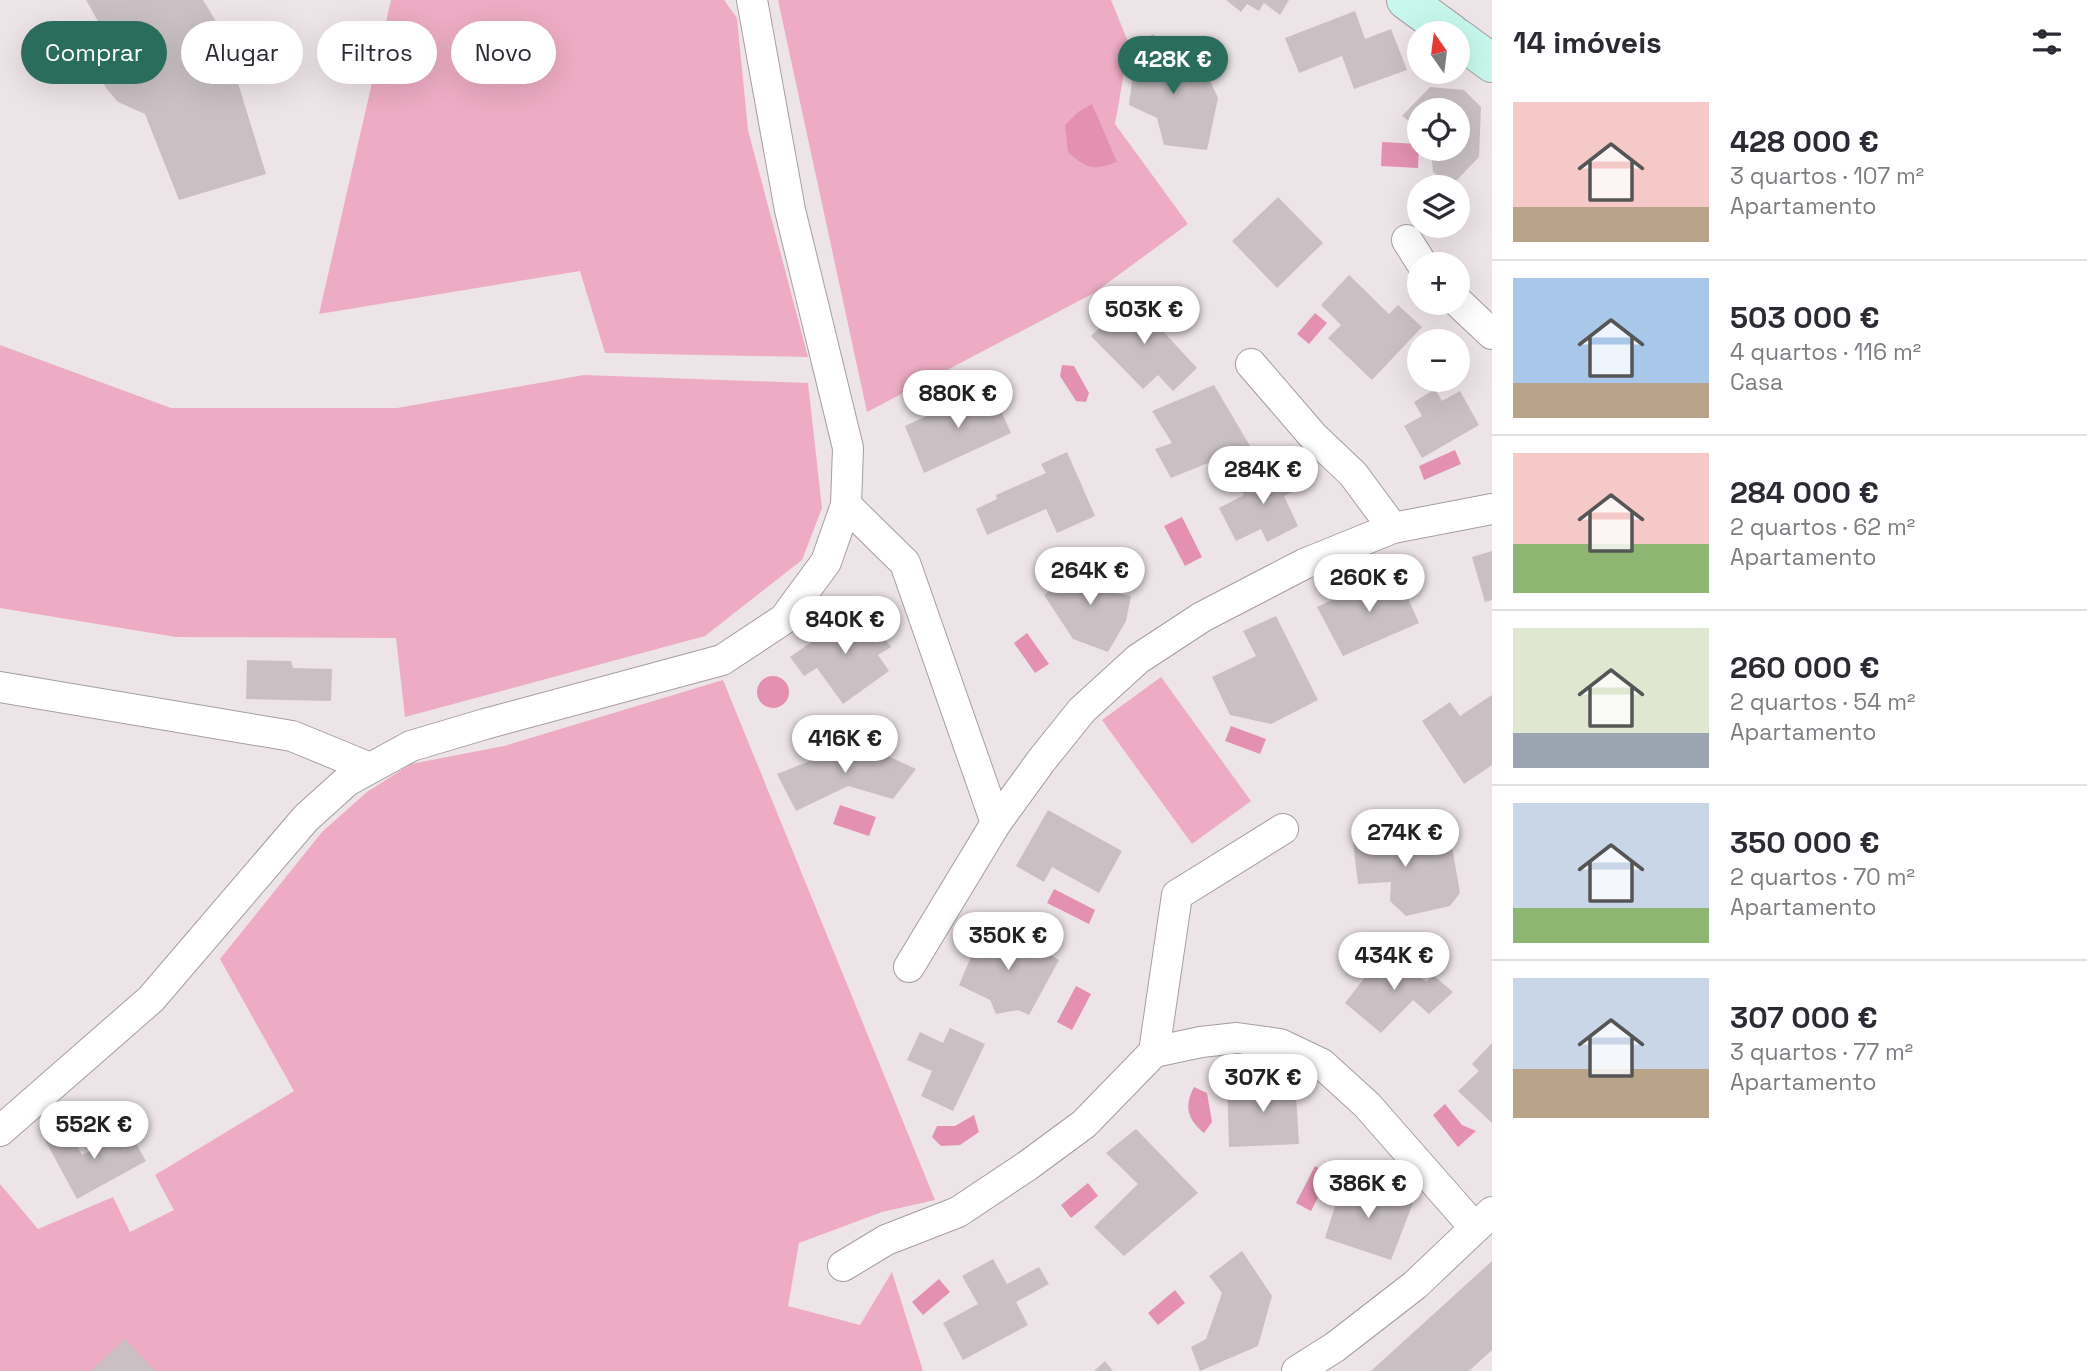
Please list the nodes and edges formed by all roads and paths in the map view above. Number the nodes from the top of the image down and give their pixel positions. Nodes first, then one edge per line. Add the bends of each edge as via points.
1 (752, 0) edge
2 (1406, 0) edge
3 (1435, 21) edge
4 (1470, 47) edge
5 (1492, 63) edge
6 (1470, 313) edge
7 (1492, 334) edge
8 (1251, 364) dead end
9 (846, 505) junction
10 (1492, 509) edge
11 (1393, 528) junction
12 (0, 687) edge
13 (370, 768) junction
14 (996, 823) junction
15 (1283, 829) dead end
16 (909, 967) dead end
17 (1154, 1052) junction
18 (0, 1131) edge
19 (1483, 1220) edge
20 (843, 1266) dead end
21 (1297, 1371) edge

1 - 9 street via 790,210 848,448
2 - 3 street
4 - 5 street
6 - 7 street
8 - 11 street via 1353,474
9 - 13 street via 826,562 784,619 722,660 411,746
9 - 14 street via 905,563
10 - 11 street
11 - 14 street via 1304,564 1202,617 1138,659 1082,710
12 - 13 street via 292,736
13 - 18 street via 347,781 306,818 151,999
14 - 16 street
15 - 17 street via 1178,895
17 - 19 street via 1237,1038 1280,1044 1322,1064
17 - 20 street via 1084,1124 1027,1166 957,1213 886,1240
19 - 21 street via 1415,1285

